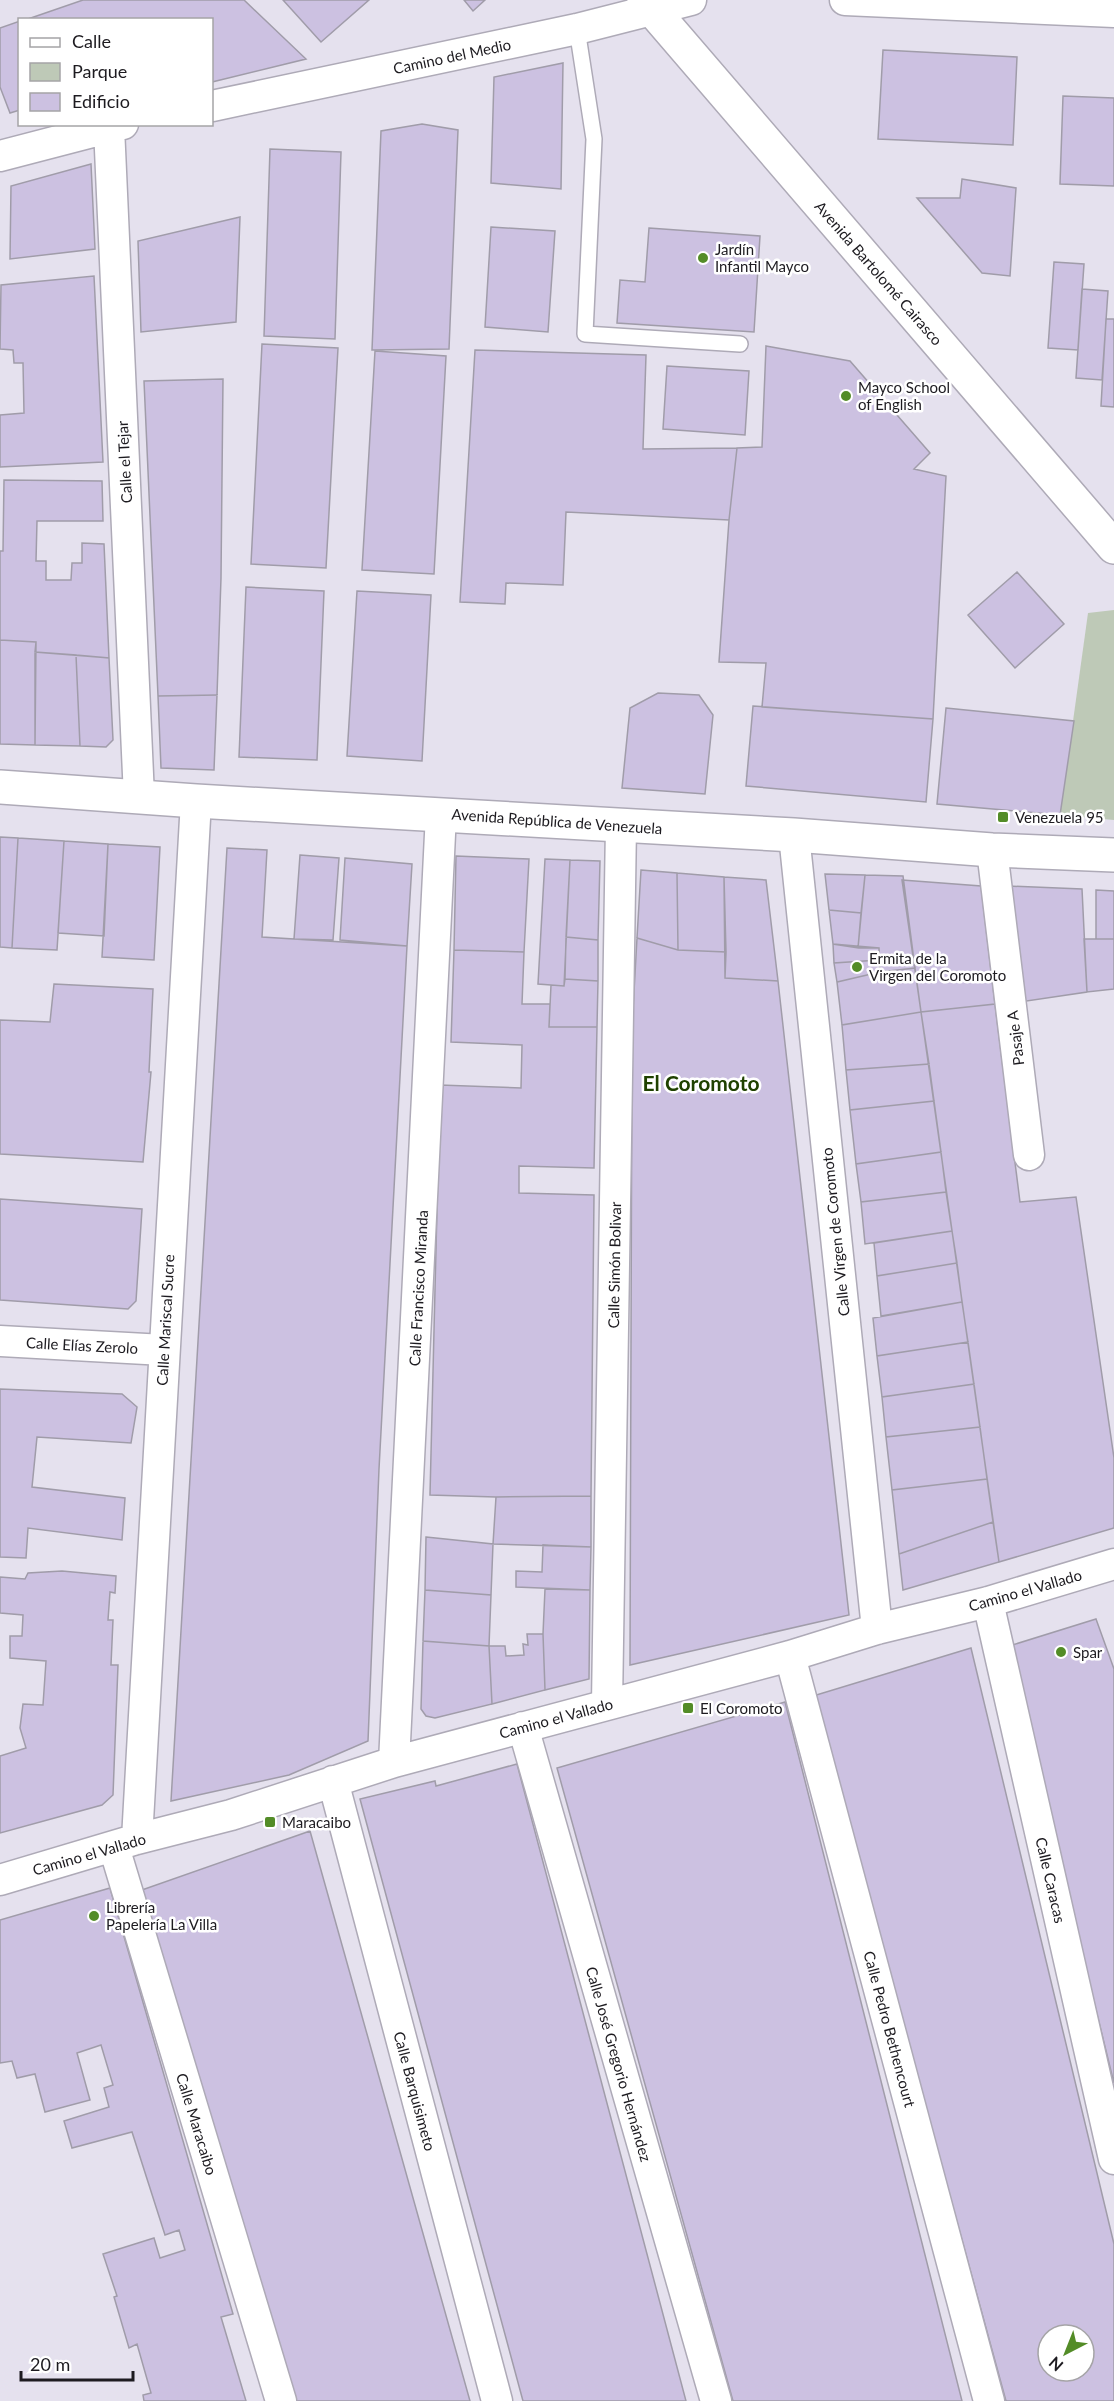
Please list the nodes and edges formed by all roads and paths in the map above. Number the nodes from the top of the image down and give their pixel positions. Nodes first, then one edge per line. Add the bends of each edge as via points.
1 (691, 0) edge
2 (844, 0) edge
3 (648, 6) edge
4 (1114, 12) edge
5 (577, 30) junction
6 (213, 106) edge
7 (116, 126) edge
8 (0, 156) edge
9 (740, 344) dead end
10 (1114, 547) edge
11 (0, 787) edge
12 (139, 797) junction
13 (196, 801) junction
14 (441, 814) junction
15 (621, 825) junction
16 (794, 835) junction
17 (992, 850) junction
18 (1114, 855) edge
19 (1029, 1155) dead end
20 (0, 1341) edge
21 (164, 1350) junction
22 (1114, 1564) edge
23 (988, 1602) junction
24 (877, 1629) junction
25 (790, 1656) junction
26 (607, 1704) junction
27 (523, 1727) junction
28 (394, 1762) junction
29 (333, 1781) junction
30 (125, 1843) junction
31 (0, 1880) edge
32 (1114, 2159) edge
33 (281, 2401) edge
34 (497, 2401) edge
35 (716, 2401) edge
36 (989, 2401) edge

1 - 3 street, Camino del Medio
2 - 4 street
3 - 5 street, Camino del Medio
3 - 10 street, Avenida Bartolomé Cairasco
5 - 6 street, Camino del Medio
5 - 9 lane via 594,139 585,334
7 - 8 street
7 - 12 street, Calle el Tejar
11 - 12 street, Avenida República de Venezuela
12 - 13 street, Avenida República de Venezuela
13 - 14 street, Avenida República de Venezuela
13 - 21 street, Calle Mariscal Sucre
14 - 15 street, Avenida República de Venezuela
14 - 28 street, Calle Francisco Miranda
15 - 16 street, Avenida República de Venezuela
15 - 26 street, Calle Simón Bolivar
16 - 17 street, Avenida República de Venezuela
16 - 24 street, Calle Virgen de Coromoto
17 - 18 street, Avenida República de Venezuela
17 - 19 street, Pasaje A
20 - 21 street, Calle Elías Zerolo
21 - 30 street, Calle Mariscal Sucre
22 - 23 street, Camino el Vallado
23 - 24 street, Camino el Vallado
23 - 32 street, Calle Caracas
24 - 25 street, Camino el Vallado
25 - 26 street, Camino el Vallado
25 - 36 street, Calle Pedro Bethencourt
26 - 27 street, Camino el Vallado
27 - 28 street, Camino el Vallado
27 - 35 street, Calle José Gregorio Hernández
28 - 29 street, Camino el Vallado
29 - 30 street, Camino el Vallado via 231,1815
29 - 34 street, Calle Barquisimeto
30 - 31 street, Camino el Vallado
30 - 33 street, Calle Maracaibo

